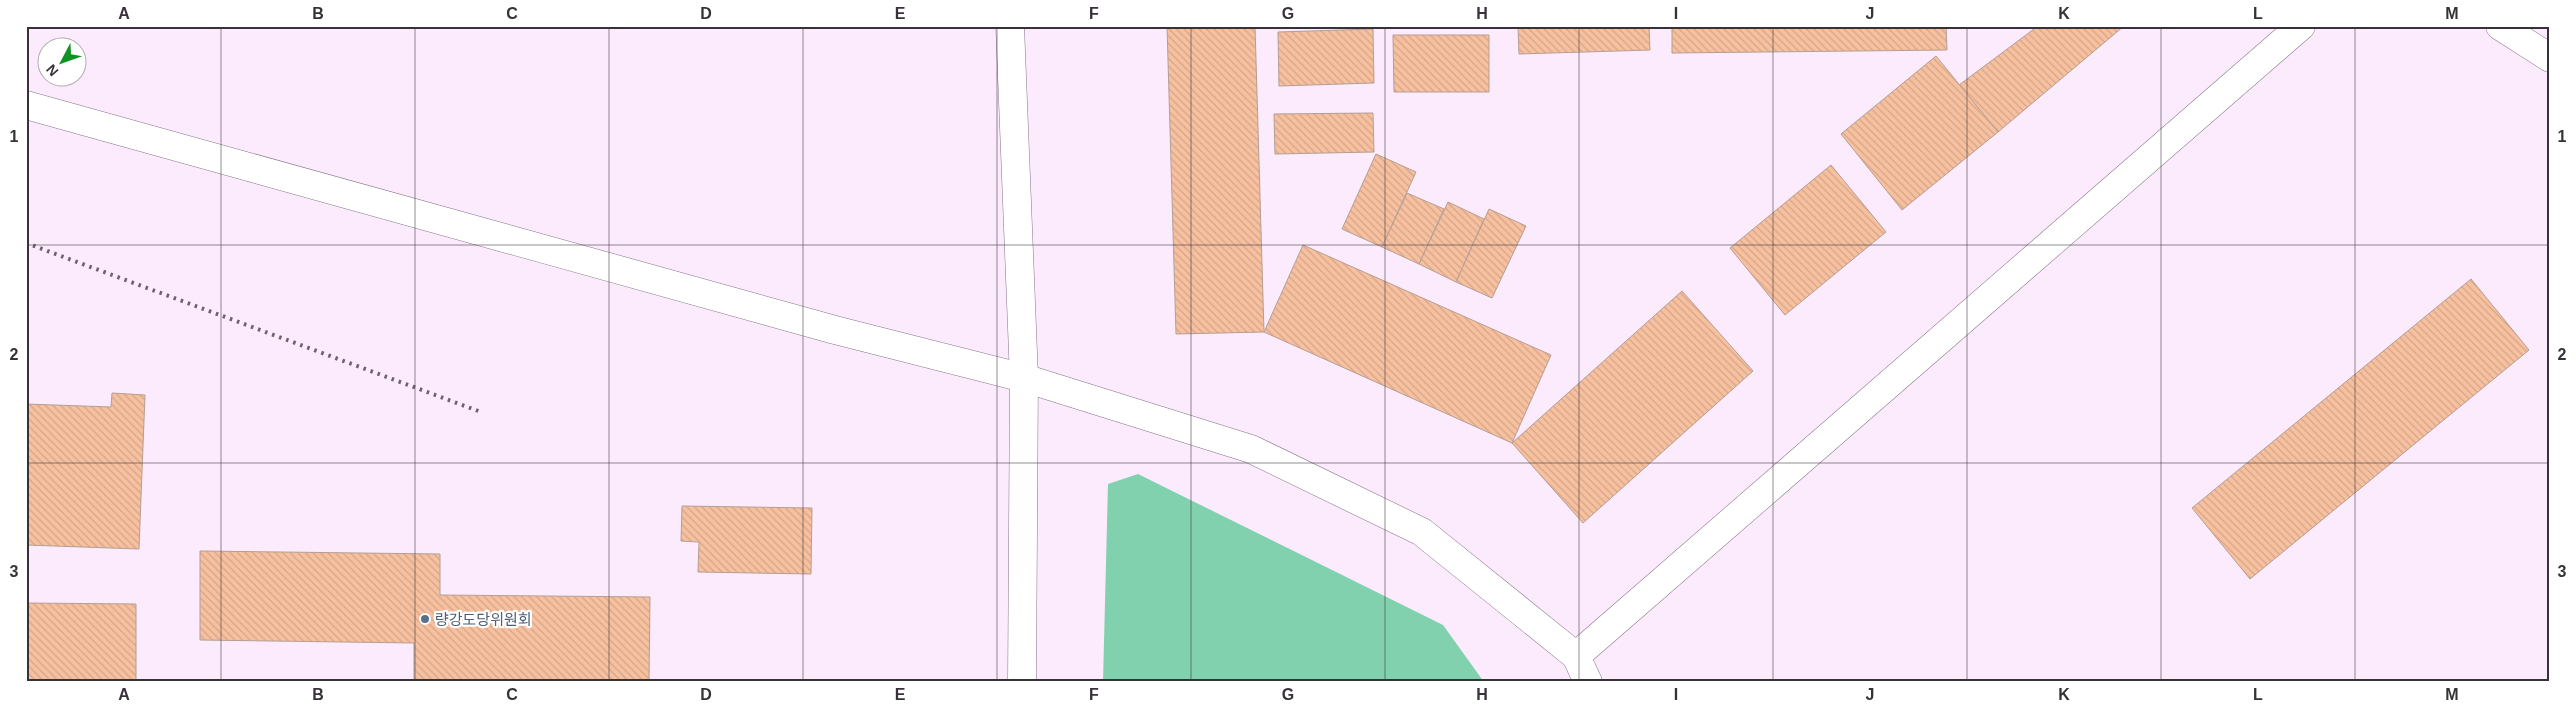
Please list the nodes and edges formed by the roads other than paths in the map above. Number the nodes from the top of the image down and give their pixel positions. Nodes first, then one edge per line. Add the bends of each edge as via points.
1 (1010, 26) edge
2 (2301, 26) edge
3 (2500, 26) edge
4 (2550, 58) edge
5 (26, 106) edge
6 (1024, 378) junction
7 (1576, 656) junction
8 (1022, 682) edge
9 (1588, 682) edge

1 - 6 main road
2 - 7 main road
3 - 4 main road
5 - 6 main road via 816,324
6 - 7 main road via 1251,449 1422,532
6 - 8 main road
7 - 9 main road

